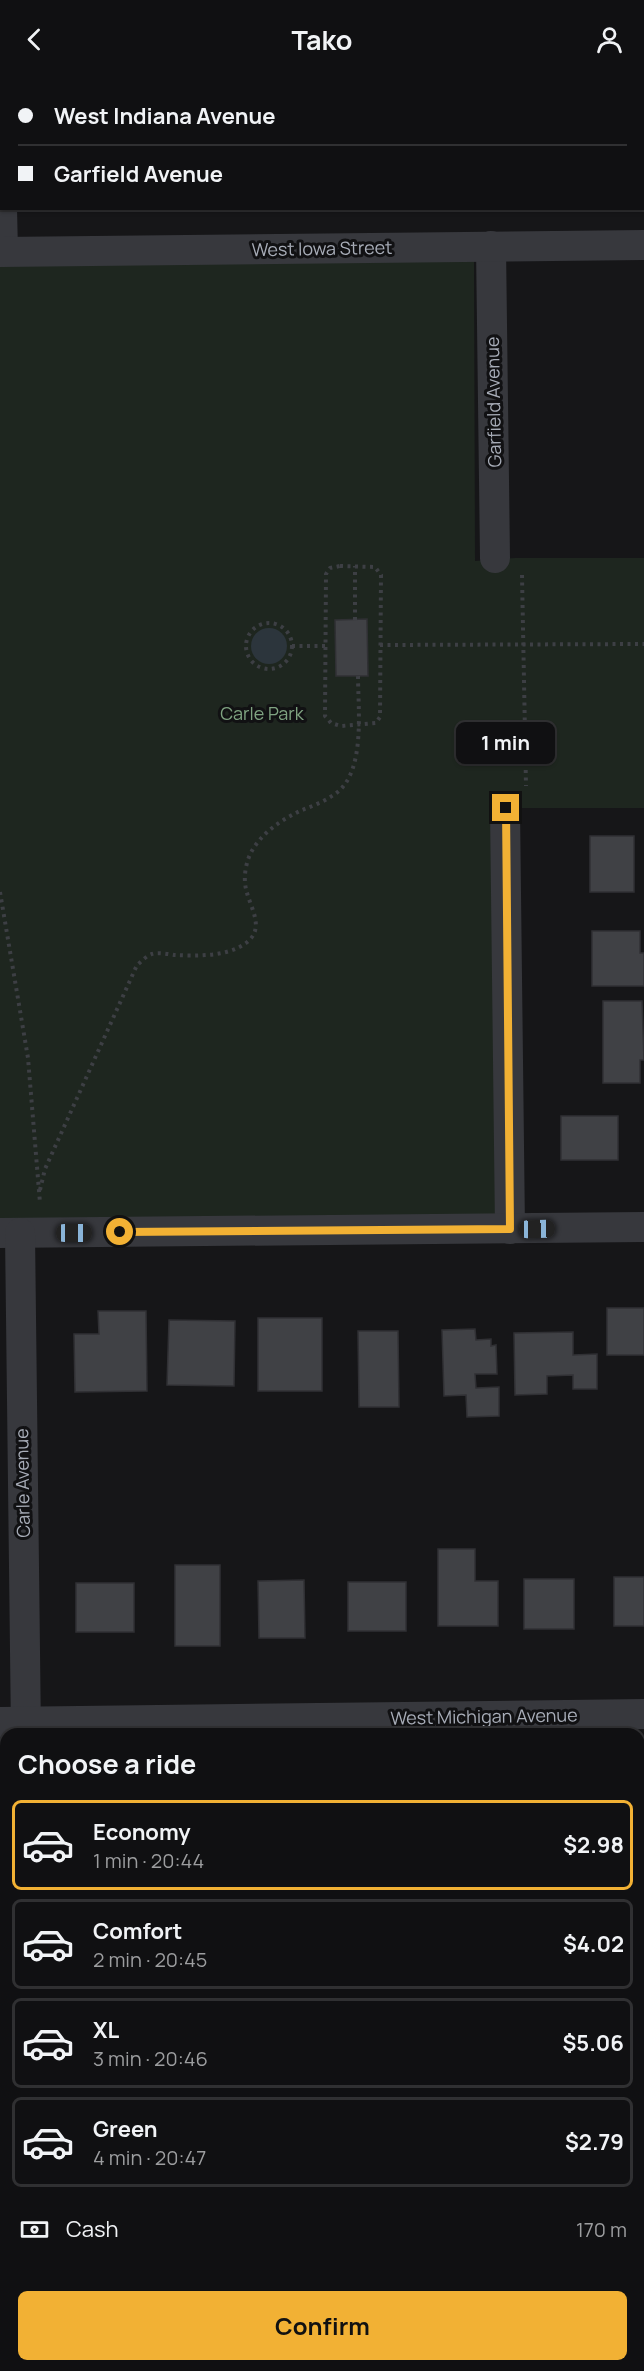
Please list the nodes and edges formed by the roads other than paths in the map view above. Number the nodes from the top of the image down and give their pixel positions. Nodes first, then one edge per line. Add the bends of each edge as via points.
1 (2, 210) edge
2 (644, 245) edge
3 (491, 246) junction
4 (1, 252) edge
5 (508, 564) road end
6 (516, 802) road end
7 (20, 1227) edge
8 (644, 1227) edge
9 (510, 1229) junction
10 (644, 1714) edge
11 (17, 1726) edge

1 - 4 street
2 - 3 street, West Iowa Street
3 - 4 street, West Iowa Street
3 - 5 street, Garfield Avenue
6 - 9 street
7 - 9 street
7 - 11 street, Carle Avenue
8 - 9 street
10 - 11 street, West Michigan Avenue

